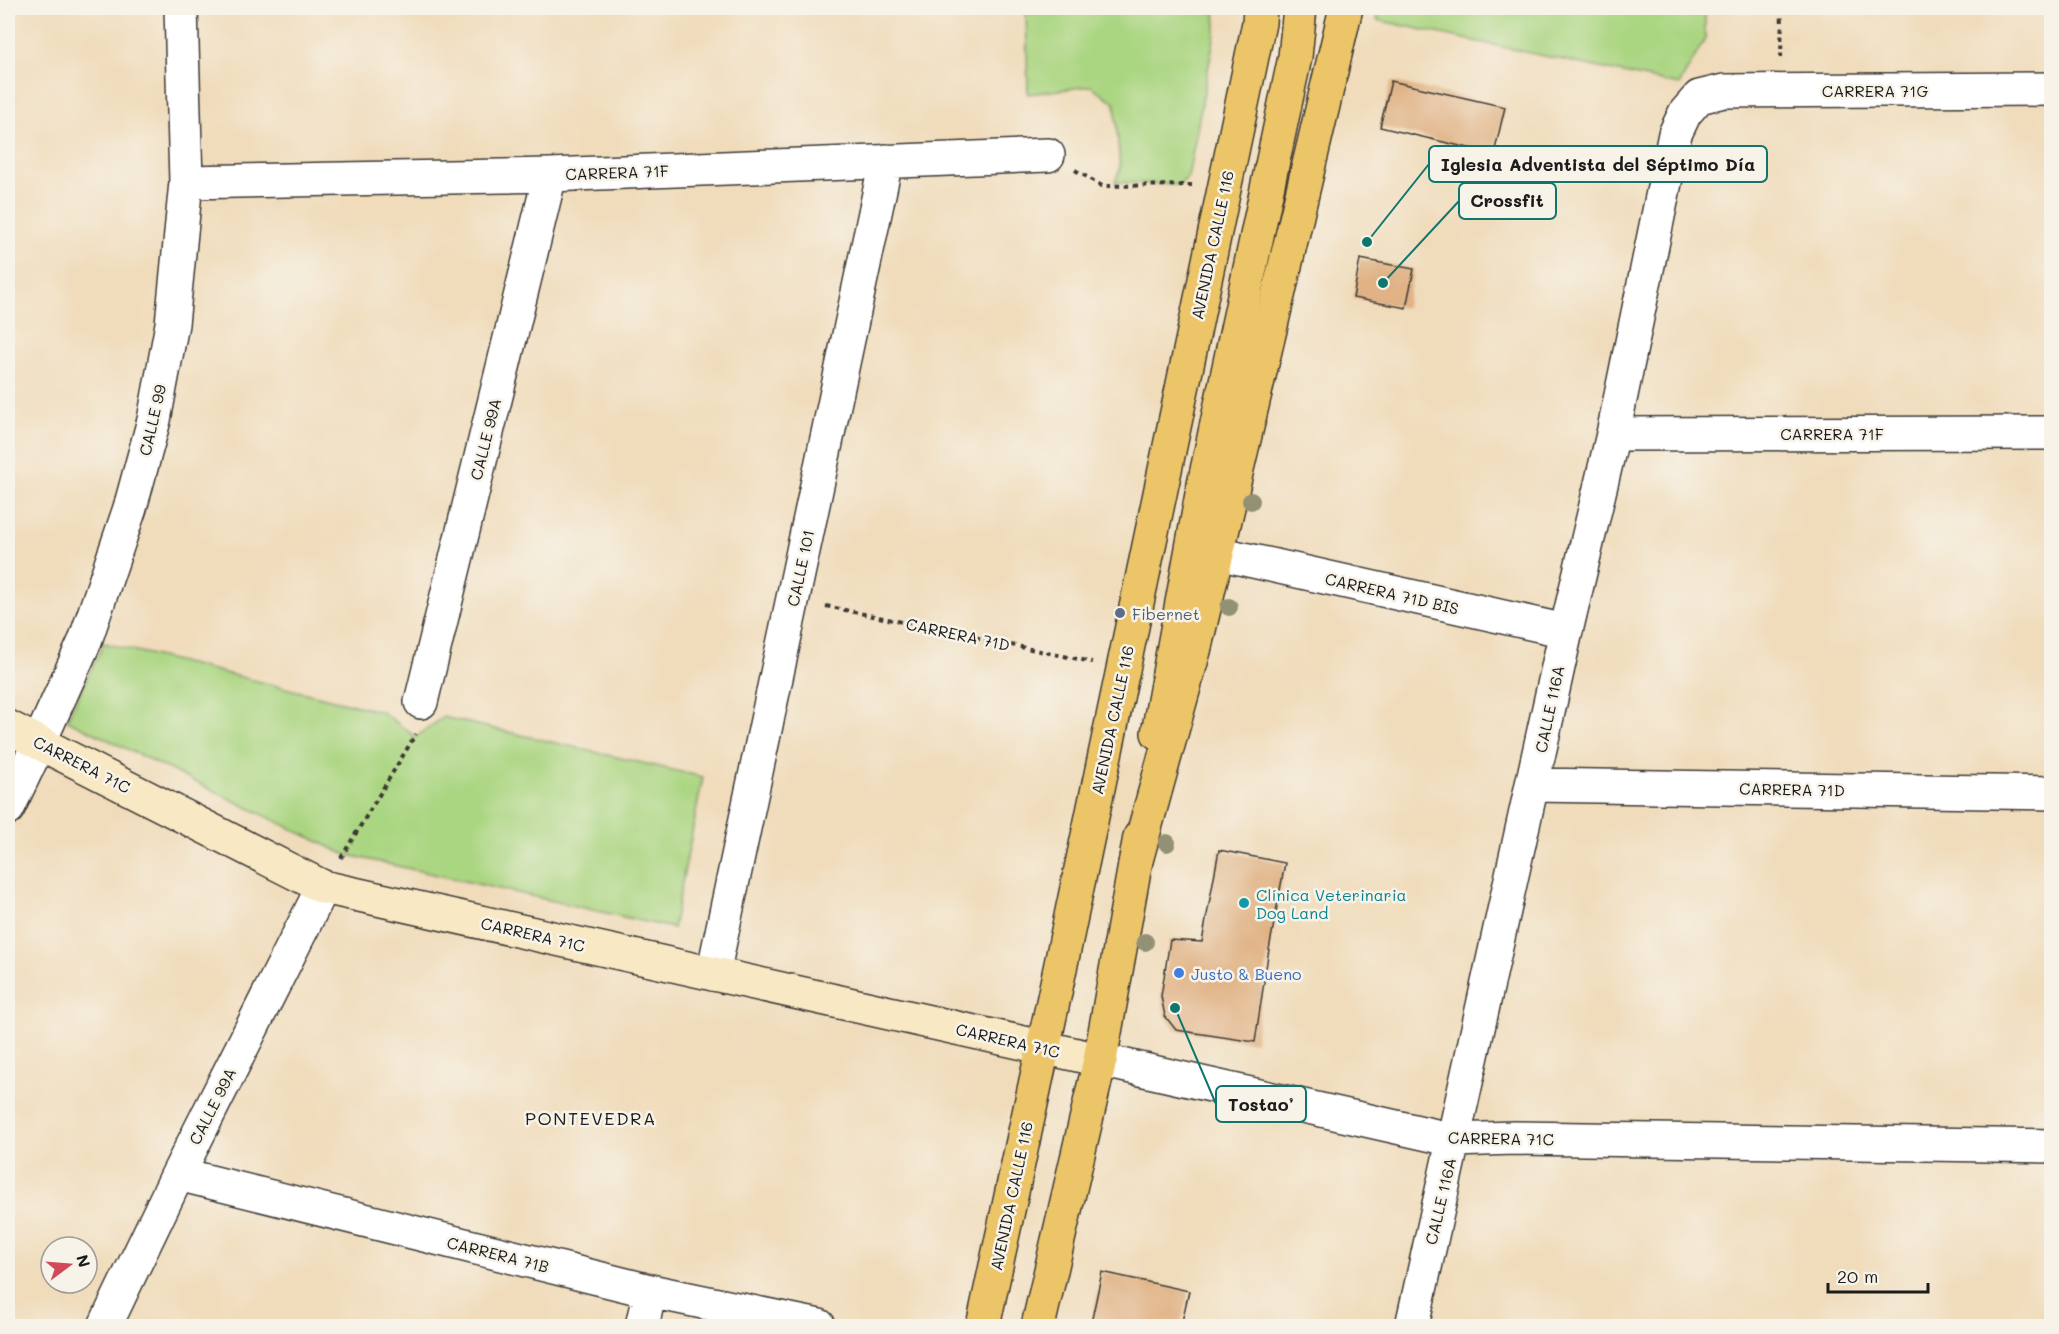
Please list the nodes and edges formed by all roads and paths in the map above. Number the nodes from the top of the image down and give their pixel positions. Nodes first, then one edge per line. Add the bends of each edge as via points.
1 (181, 8) edge
2 (1260, 8) edge
3 (1300, 8) edge
4 (1346, 8) edge
5 (1782, 8) edge
6 (2052, 89) edge
7 (1781, 91) junction
8 (1700, 97) joint
9 (1048, 155) joint
10 (886, 161) junction
11 (550, 175) junction
12 (186, 182) junction
13 (1224, 184) junction
14 (2052, 433) edge
15 (1613, 434) junction
16 (1217, 553) junction
17 (793, 599) junction
18 (1566, 632) junction
19 (1123, 669) junction
20 (421, 702) joint
21 (8, 727) edge
22 (39, 743) junction
23 (1533, 785) junction
24 (2052, 793) edge
25 (8, 807) edge
26 (1135, 864) junction
27 (323, 886) junction
28 (713, 974) junction
29 (1044, 1048) junction
30 (1100, 1060) junction
31 (1454, 1140) junction
32 (2052, 1146) edge
33 (178, 1174) junction
34 (650, 1291) junction
35 (105, 1326) edge
36 (642, 1326) edge
37 (819, 1326) edge
38 (983, 1326) edge
39 (1038, 1326) edge
40 (1412, 1326) edge

1 - 12 street, CALLE 99
2 - 13 main road, AVENIDA CALLE 116
3 - 26 main road via 1295,57 1202,494
4 - 16 main road
5 - 7 path
6 - 7 street, CARRERA 71G
7 - 8 street, CARRERA 71G via 1724,91
8 - 15 street, CALLE 116A via 1675,134
9 - 10 street, CARRERA 71F
9 - 13 path via 1102,186
10 - 11 street, CARRERA 71F
10 - 17 street, CALLE 101
11 - 12 street, CARRERA 71F
11 - 20 street, CALLE 99A
12 - 22 street, CALLE 99 via 172,324 151,431 130,508 85,641
13 - 19 main road, AVENIDA CALLE 116
14 - 15 street, CARRERA 71F
15 - 18 street, CALLE 116A
16 - 18 street, CARRERA 71D BIS
16 - 26 main road
17 - 19 path, CARRERA 71D
17 - 28 street, CALLE 101
18 - 23 street, CALLE 116A
19 - 29 main road, AVENIDA CALLE 116
20 - 27 path via 416,737
21 - 22 street, CARRERA 71C
22 - 25 street, CALLE 99
22 - 27 street, CARRERA 71C
23 - 24 street, CARRERA 71D
23 - 31 street, CALLE 116A
26 - 30 main road
27 - 28 street, CARRERA 71C
27 - 33 street, CALLE 99A
28 - 29 street, CARRERA 71C
29 - 30 street, CARRERA 71C
29 - 38 main road, AVENIDA CALLE 116
30 - 31 street, CARRERA 71C
30 - 39 main road
31 - 32 street, CARRERA 71C
31 - 40 street, CALLE 116A
33 - 34 street, CARRERA 71B
33 - 35 street, CALLE 99A
34 - 36 street
34 - 37 street, CARRERA 71B

